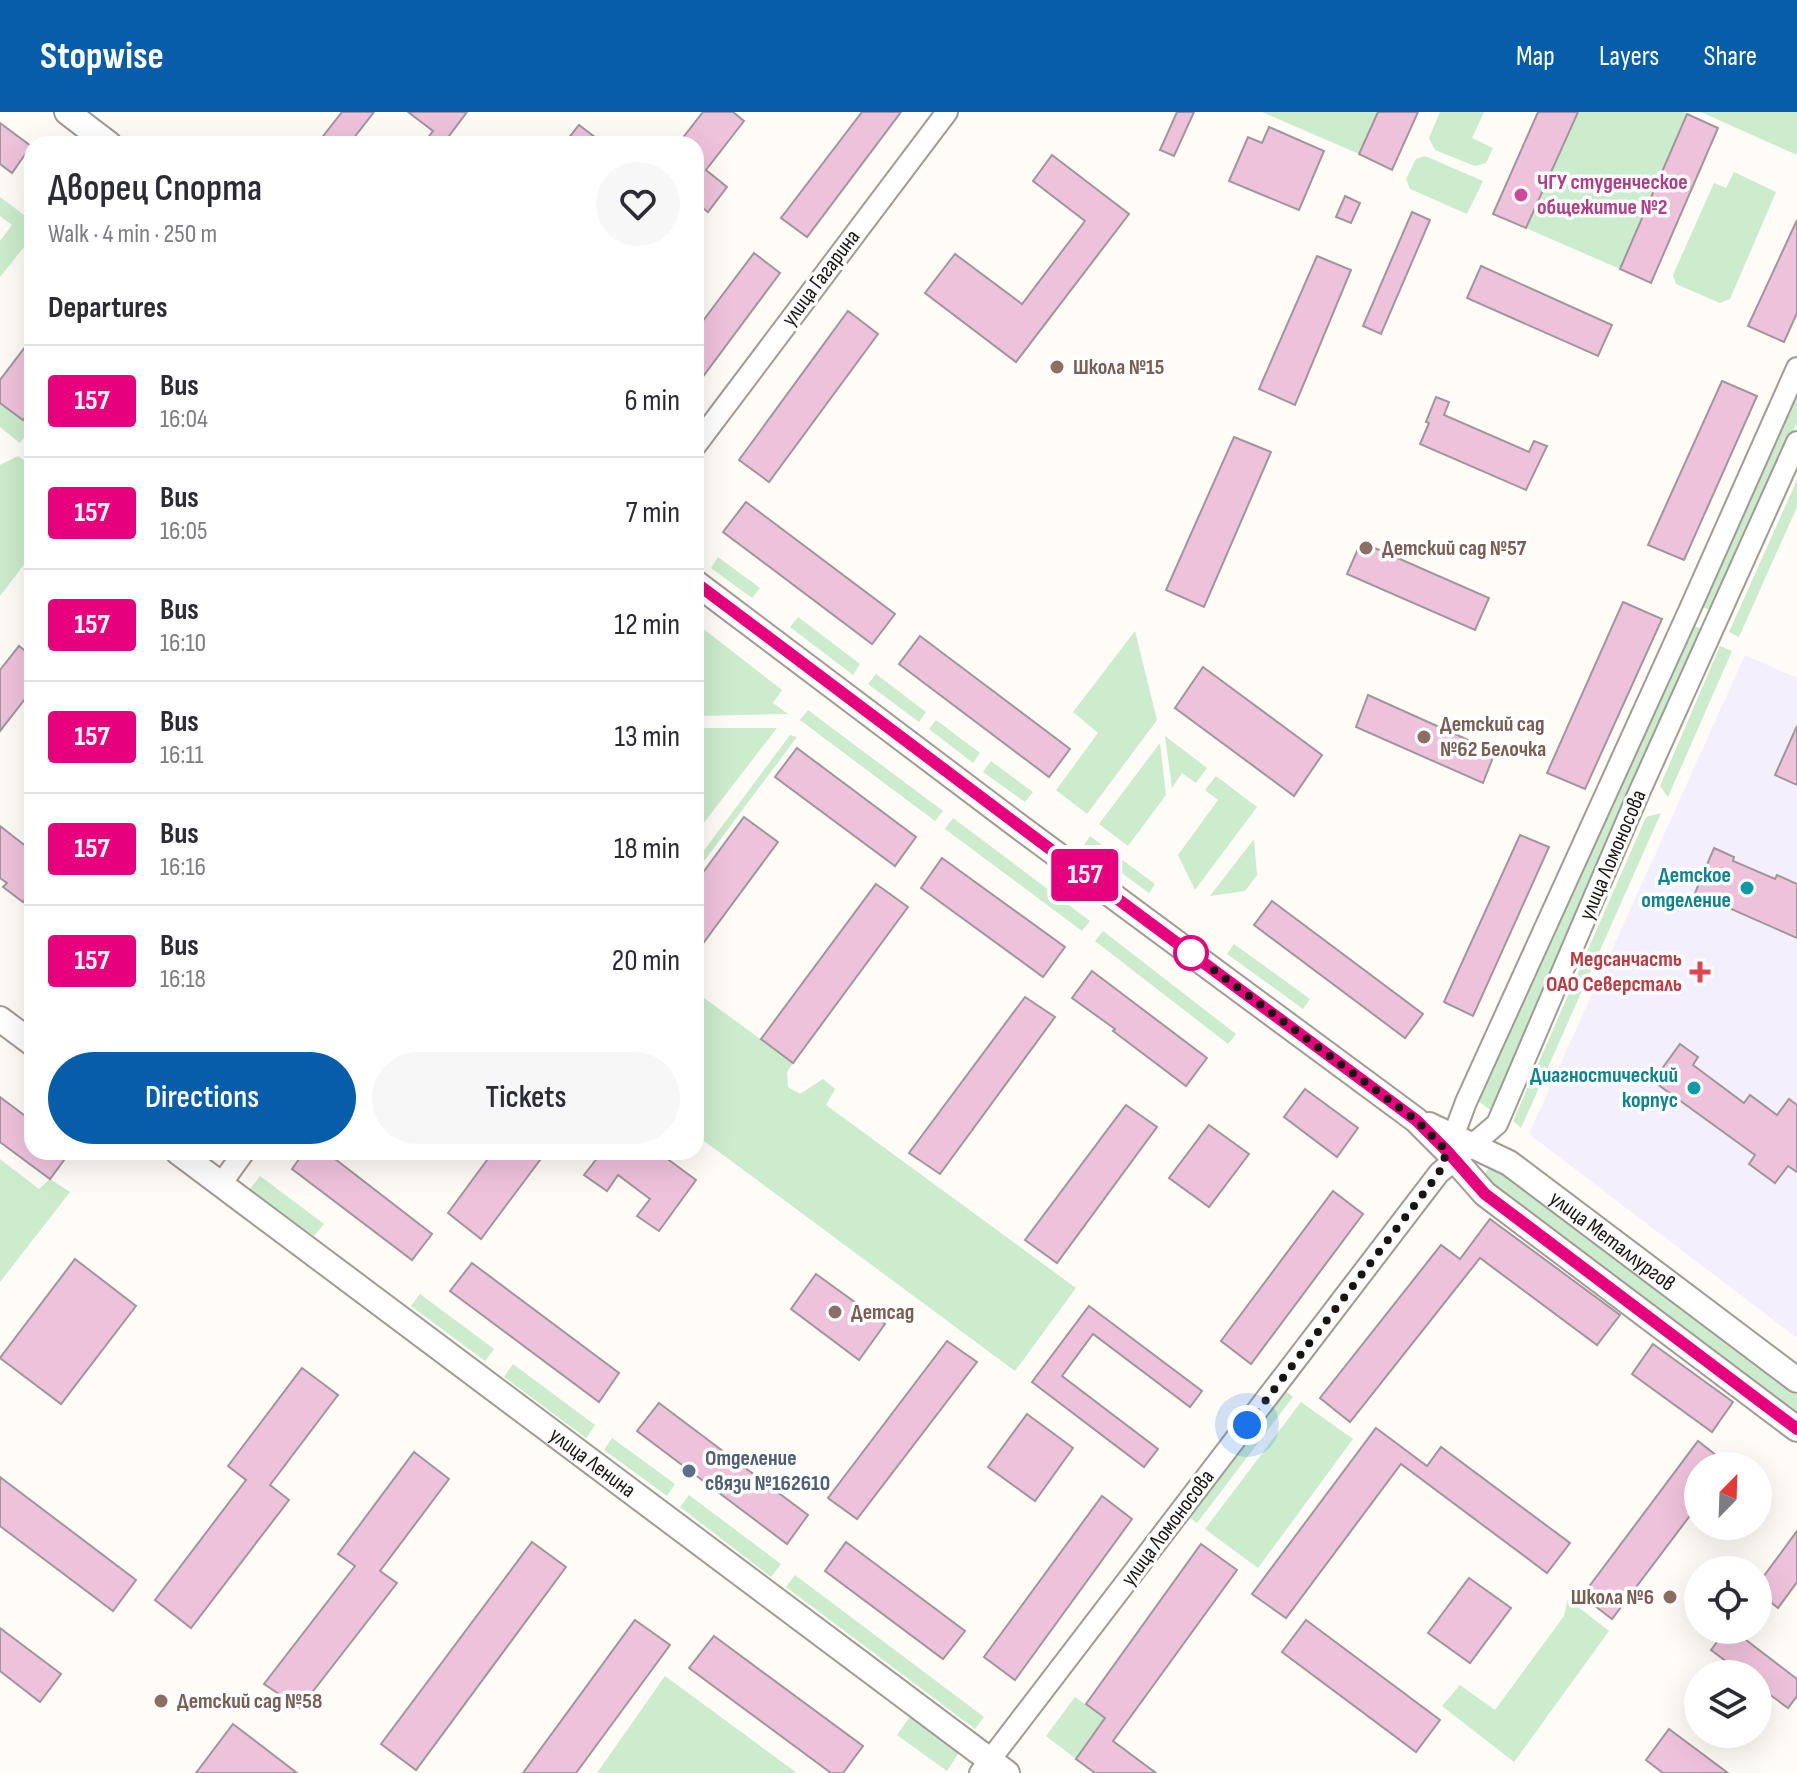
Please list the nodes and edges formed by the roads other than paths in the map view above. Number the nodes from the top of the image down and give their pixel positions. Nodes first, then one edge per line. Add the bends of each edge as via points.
1 (67, 112) edge
2 (947, 112) edge
3 (98, 136) edge
4 (1797, 368) edge
5 (704, 434) edge
6 (1797, 442) edge
7 (704, 589) edge
8 (1689, 611) junction
9 (1717, 623) junction
10 (0, 1019) edge
11 (24, 1037) edge
12 (1454, 1153) junction
13 (189, 1160) edge
14 (238, 1160) edge
15 (221, 1184) junction
16 (1797, 1380) edge
17 (1797, 1429) edge
18 (992, 1769) edge

1 - 3 street
2 - 5 street, улица Гагарина
4 - 8 street, улица Ломоносова
6 - 9 street, улица Ломоносова
7 - 12 street, улица Металлургов
8 - 9 street
8 - 12 street, улица Ломоносова via 1466,1102
9 - 12 street, улица Ломоносова via 1497,1124
10 - 11 street
12 - 16 street, улица Металлургов via 1509,1163
12 - 17 street, улица Металлургов via 1485,1194
12 - 18 street, улица Ломоносова
13 - 15 street, улица Ленина
14 - 15 street
15 - 18 street, улица Ленина

